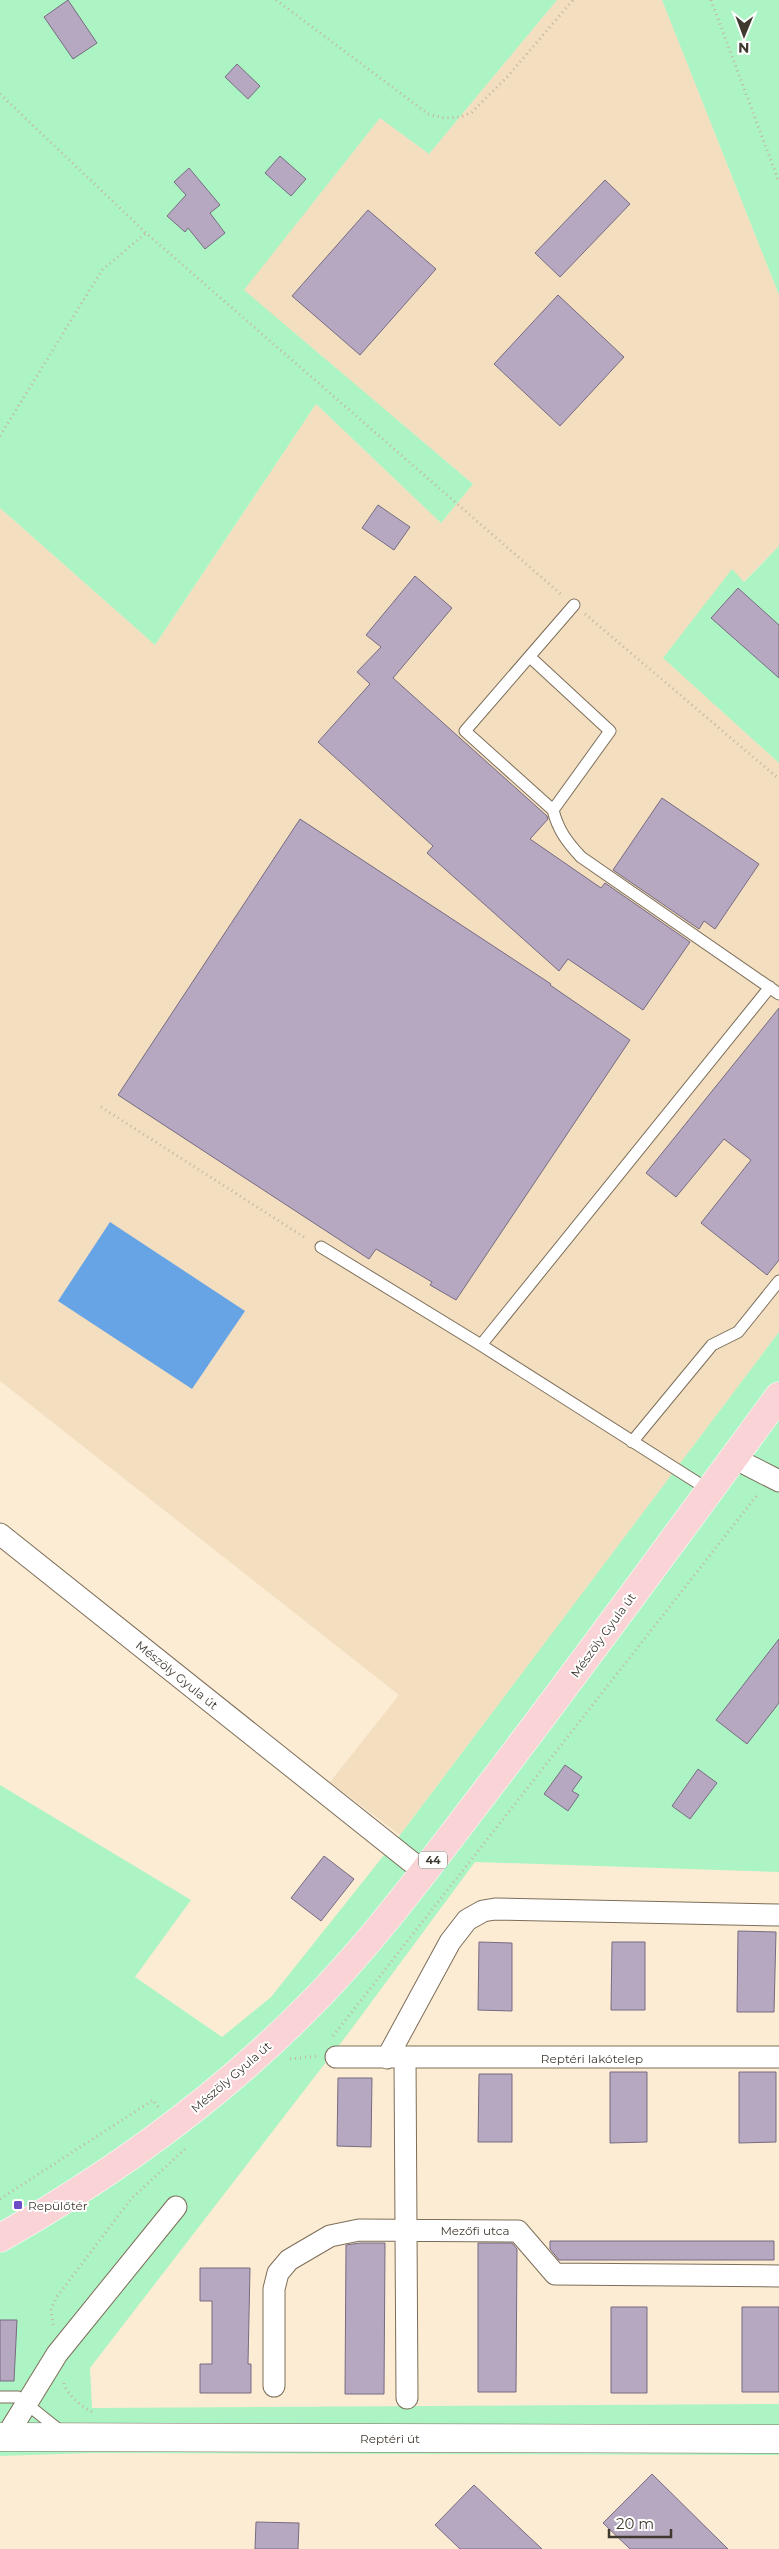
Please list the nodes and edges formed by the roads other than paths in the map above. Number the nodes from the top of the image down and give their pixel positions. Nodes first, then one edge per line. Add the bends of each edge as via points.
1 (574, 606) road end
2 (530, 656) junction
3 (553, 810) junction
4 (775, 990) edge
5 (320, 1247) road end
6 (779, 1281) edge
7 (481, 1345) junction
8 (779, 1396) edge
9 (632, 1442) junction
10 (734, 1458) junction
11 (779, 1482) edge
12 (709, 1490) junction
13 (0, 1534) edge
14 (424, 1872) junction
15 (779, 1915) edge
16 (336, 2057) dead end
17 (779, 2057) edge
18 (396, 2058) junction
19 (176, 2207) dead end
20 (406, 2230) junction
21 (0, 2238) edge
22 (779, 2276) edge
23 (274, 2386) dead end
24 (0, 2397) edge
25 (407, 2398) dead end
26 (27, 2403) junction
27 (3, 2437) edge
28 (67, 2437) junction
29 (779, 2439) edge

1 - 2 lane
2 - 3 lane via 610,731
2 - 3 lane via 465,731
3 - 4 lane via 565,840 581,858
4 - 7 lane
5 - 7 lane
6 - 9 lane via 738,1332 712,1345
7 - 9 lane
8 - 10 main road, Mészöly Gyula út / 44
9 - 12 lane
10 - 11 street
10 - 12 main road, Mészöly Gyula út / 44
12 - 14 main road, Mészöly Gyula út / 44
13 - 14 street, Mészöly Gyula út
14 - 21 main road, Mészöly Gyula út / 44 via 344,1970 298,2017 217,2090 173,2127
15 - 18 street via 483,1911 466,1920 450,1942
16 - 18 street, Reptéri lakótelep
17 - 18 street, Reptéri lakótelep
18 - 20 street
19 - 26 street via 57,2354
20 - 22 street, Mezőfi utca via 518,2231 555,2274
20 - 23 street, Mezőfi utca via 359,2230 330,2236 289,2260 278,2273 274,2288
20 - 25 street
24 - 26 lane via 18,2397
26 - 27 street
26 - 28 lane
27 - 28 street, Reptéri út
28 - 29 street, Reptéri út

